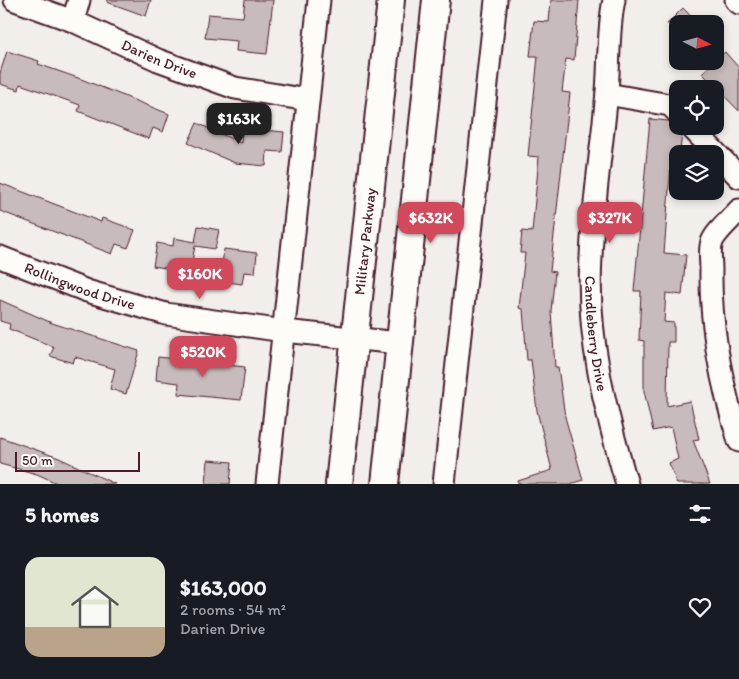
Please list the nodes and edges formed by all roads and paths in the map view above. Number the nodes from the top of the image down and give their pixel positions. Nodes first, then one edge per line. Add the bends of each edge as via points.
1 (15, 0) edge
2 (79, 0) edge
3 (319, 0) edge
4 (391, 0) edge
5 (436, 0) edge
6 (496, 0) edge
7 (614, 0) edge
8 (736, 0) edge
9 (739, 4) edge
10 (73, 21) junction
11 (607, 94) junction
12 (308, 100) junction
13 (669, 104) edge
14 (699, 135) edge
15 (739, 177) edge
16 (739, 210) edge
17 (0, 257) edge
18 (284, 330) junction
19 (354, 339) junction
20 (399, 343) junction
21 (739, 441) edge
22 (267, 484) edge
23 (339, 484) edge
24 (385, 484) edge
25 (444, 484) edge
26 (628, 484) edge

1 - 10 street, Darien Drive
2 - 10 street
3 - 12 street
4 - 19 main road, Military Parkway
5 - 20 main road
6 - 25 street
7 - 11 street, Candleberry Drive
8 - 9 street
10 - 12 street, Darien Drive via 158,60 235,88
11 - 13 street
11 - 26 street, Candleberry Drive via 591,257 591,301 595,354 606,415
12 - 18 street
14 - 15 street
16 - 21 street via 711,242 711,283 713,332 727,404
17 - 18 street, Rollingwood Drive via 87,291 166,314
18 - 19 street, Rollingwood Drive
18 - 22 street
19 - 20 street, Rollingwood Drive
19 - 23 main road, Military Parkway
20 - 24 main road

